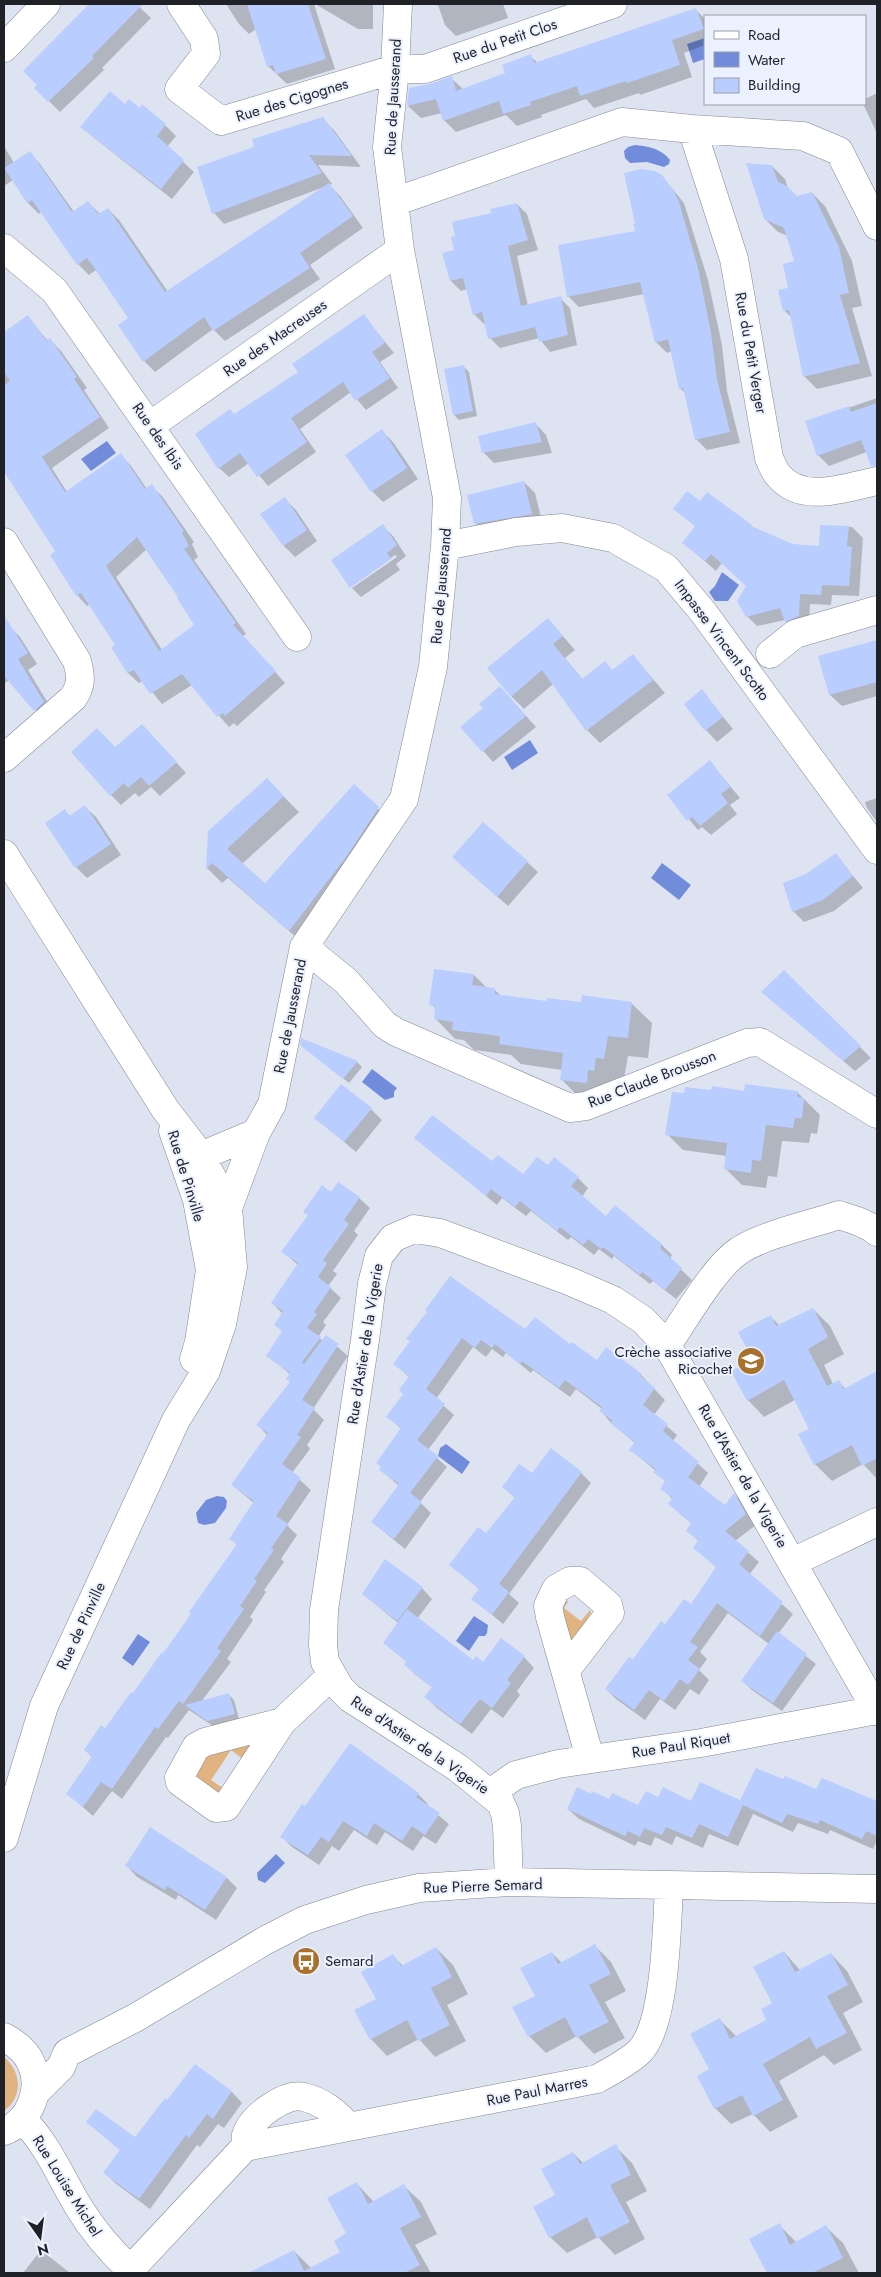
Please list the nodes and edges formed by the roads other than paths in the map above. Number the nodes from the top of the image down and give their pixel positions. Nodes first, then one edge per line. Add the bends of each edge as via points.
1 (46, 4) edge
2 (181, 4) edge
3 (398, 4) edge
4 (613, 4) edge
5 (4, 48) edge
6 (395, 68) junction
7 (692, 130) junction
8 (394, 202) junction
9 (877, 226) edge
10 (400, 250) junction
11 (6, 255) edge
12 (151, 425) junction
13 (877, 481) edge
14 (4, 542) edge
15 (446, 546) junction
16 (877, 610) edge
17 (297, 637) dead end
18 (770, 654) dead end
19 (4, 758) edge
20 (877, 850) edge
21 (4, 854) edge
22 (304, 947) junction
23 (165, 1108) junction
24 (877, 1114) edge
25 (256, 1133) junction
26 (201, 1156) junction
27 (228, 1208) junction
28 (877, 1232) edge
29 (210, 1270) junction
30 (668, 1345) junction
31 (176, 1420) junction
32 (877, 1522) edge
33 (793, 1562) junction
34 (566, 1670) dead end
35 (331, 1676) junction
36 (877, 1711) edge
37 (282, 1722) dead end
38 (590, 1758) junction
39 (490, 1793) junction
40 (4, 1838) edge
41 (509, 1882) junction
42 (669, 1885) junction
43 (877, 1889) edge
44 (14, 2044) edge
45 (67, 2053) junction
46 (35, 2093) junction
47 (13, 2125) edge
48 (348, 2127) junction
49 (245, 2147) junction
50 (132, 2272) edge

1 - 5 street
2 - 6 street, Rue des Cigognes via 204,39 206,54 179,89 221,121
3 - 6 street, Rue de Jausserand
4 - 6 street, Rue du Petit Clos via 425,68
6 - 8 street, Rue de Jausserand via 387,147
7 - 8 street via 622,122
7 - 9 street via 803,136 839,151
7 - 13 street, Rue du Petit Verger via 734,259 769,458 778,475 795,489 814,493
8 - 10 street, Rue de Jausserand
10 - 12 street, Rue des Macreuses
10 - 15 street, Rue de Jausserand via 446,488
11 - 12 street, Rue des Ibis via 54,290
12 - 17 street, Rue des Ibis
14 - 19 street via 77,661 81,674 80,688 73,698
15 - 20 street, Impasse Vincent Scotto via 516,532 562,528 613,538 666,568 704,612
15 - 22 street, Rue de Jausserand via 433,667 404,799
16 - 18 street via 796,634
21 - 23 street, Rue de Pinville
22 - 24 street, Rue Claude Brousson via 346,982 385,1025 396,1032 570,1108 586,1106 747,1043 760,1042
22 - 25 street, Rue de Jausserand via 272,1104
23 - 26 street, Rue de Pinville
23 - 29 street, Rue de Pinville via 197,1200
25 - 26 street
25 - 27 street, Rue de Jausserand
26 - 27 street, Rue de Pinville
27 - 29 street, Rue de Jausserand
27 - 31 street, Rue de Pinville via 233,1267 222,1324 206,1372
28 - 30 street via 853,1219 839,1216 739,1251 721,1268
29 - 31 street, Rue de Pinville via 199,1342
30 - 33 street, Rue d'Astier de la Vigerie
30 - 35 street, Rue d'Astier de la Vigerie via 643,1320 613,1300 569,1281 430,1231 414,1229 393,1238 379,1256 372,1284 324,1610 323,1645
31 - 40 street, Rue de Pinville via 44,1706
32 - 33 street
33 - 36 street, Rue d'Astier de la Vigerie
34 - 38 street
35 - 37 street
35 - 39 street, Rue d'Astier de la Vigerie via 350,1698 458,1768
36 - 38 street, Rue Paul Riquet via 701,1743
38 - 39 street, Rue Paul Riquet via 516,1775
39 - 41 street, Rue d'Astier de la Vigerie via 500,1802 505,1813
41 - 42 street, Rue Pierre Semard
41 - 45 street, Rue Pierre Semard via 419,1888 366,1900 305,1920 135,2018
42 - 43 street, Rue Pierre Semard
42 - 48 street, Rue Paul Marres via 659,2009 647,2041 639,2052 597,2079
44 - 45 street
44 - 46 street via 32,2063
45 - 46 street via 61,2067
46 - 47 street via 32,2104
47 - 50 street, Rue Louise Michel via 47,2150 105,2246
48 - 49 street, Rue Paul Marres
48 - 49 street via 328,2108 303,2096 281,2100 258,2116 246,2134
49 - 50 street

